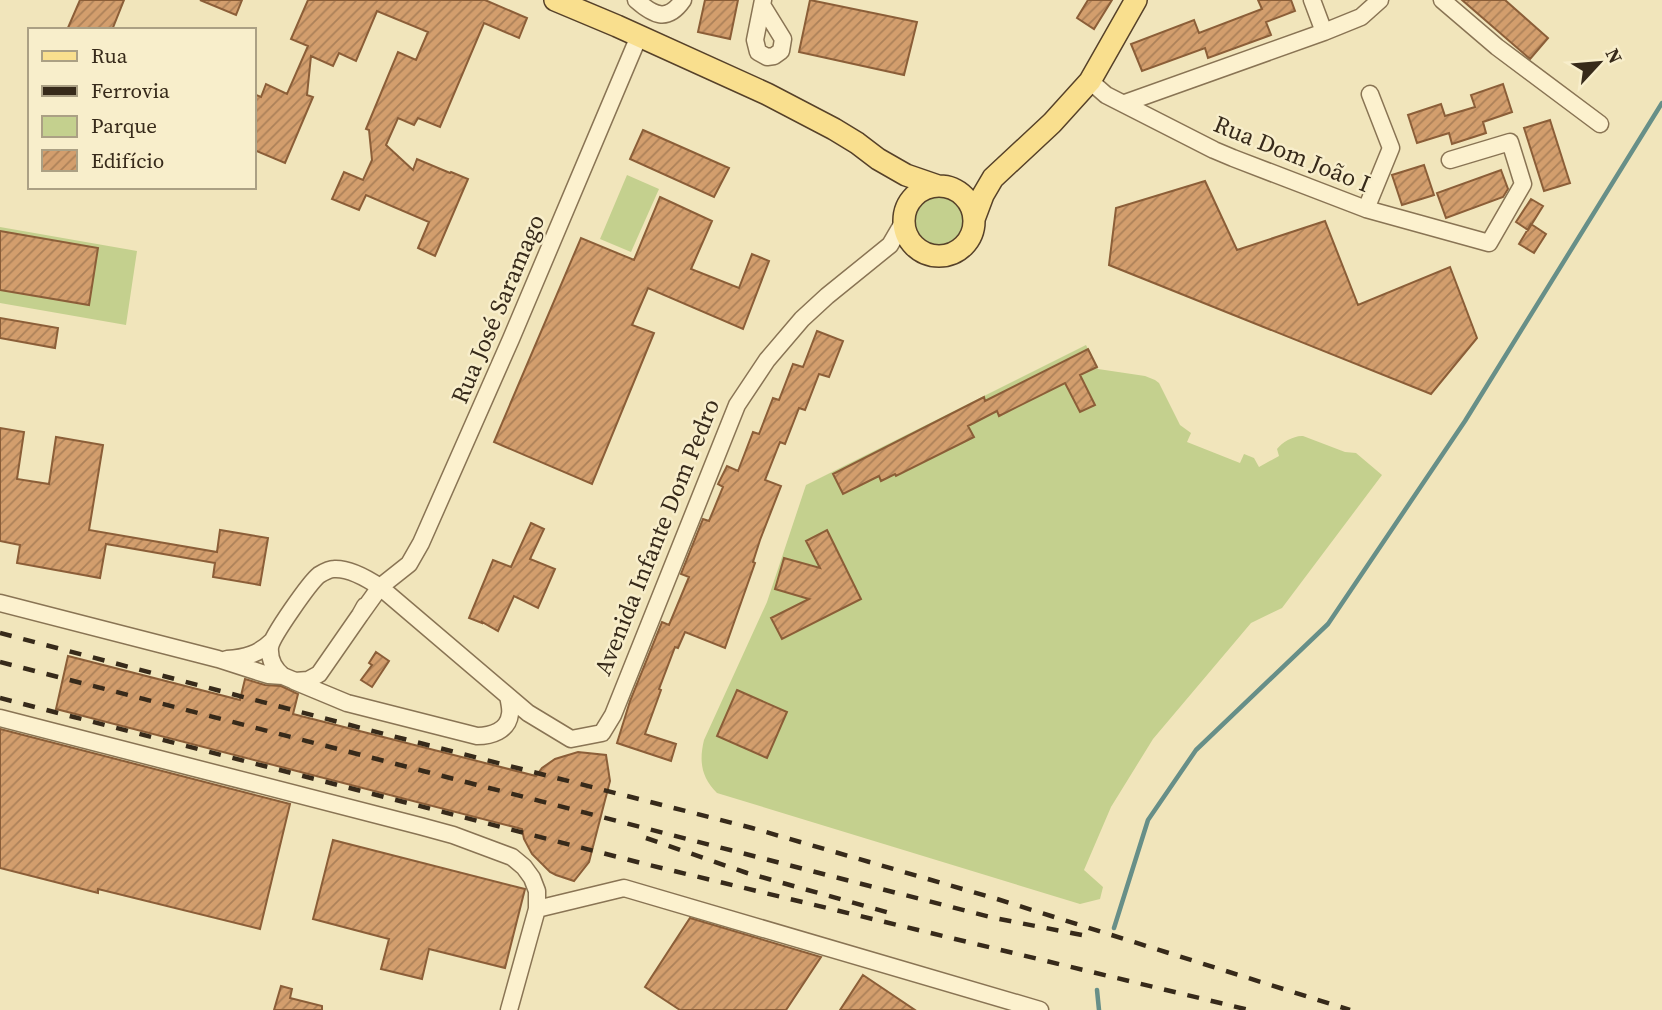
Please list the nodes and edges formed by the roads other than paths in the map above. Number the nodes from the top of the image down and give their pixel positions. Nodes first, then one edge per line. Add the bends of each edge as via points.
1 (555, 0) edge
2 (636, 0) edge
3 (683, 0) edge
4 (1136, 0) edge
5 (1312, 0) edge
6 (1380, 0) edge
7 (1442, 0) edge
8 (1324, 32) junction
9 (639, 36) junction
10 (1090, 80) junction
11 (1370, 94) dead end
12 (1125, 103) junction
13 (1600, 124) dead end
14 (878, 159) junction
15 (1450, 160) dead end
16 (993, 178) junction
17 (943, 187) junction
18 (1366, 209) junction
19 (905, 216) junction
20 (974, 219) junction
21 (347, 571) junction
22 (380, 587) junction
23 (0, 603) edge
24 (360, 615) junction
25 (272, 641) junction
26 (218, 659) junction
27 (286, 678) junction
28 (508, 696) junction
29 (0, 718) edge
30 (537, 909) junction
31 (509, 1010) edge
32 (1040, 1010) edge

1 - 9 main road
2 - 3 street via 652,14 661,15
4 - 10 main road
5 - 8 street
6 - 8 street via 1360,17
7 - 13 street
8 - 12 street
9 - 14 main road via 767,94 834,129
9 - 22 street, Rua José Saramago via 421,543 409,564
10 - 12 street, Rua Dom João I
10 - 16 main road
11 - 18 street via 1391,148
12 - 18 street, Rua Dom João I via 1214,150
14 - 17 main road via 906,175
14 - 19 main road via 897,185
15 - 18 street, Rua Dom João I via 1510,142 1522,184 1489,243
16 - 17 main road via 964,188
16 - 20 main road
17 - 19 main road via 918,193
17 - 20 main road via 966,199
19 - 20 main road via 910,240 934,256 962,247 969,240
19 - 28 street, Avenida Infante Dom Pedro via 890,245 802,319 737,405 602,733 571,738
21 - 22 street
21 - 24 street via 364,590
21 - 25 street via 334,569 317,577
22 - 24 street, Rua José Saramago
22 - 28 street
23 - 26 street
24 - 27 street, Rua José Saramago via 319,674 308,680
25 - 26 street via 252,655
25 - 27 street via 271,660
26 - 27 street
27 - 28 street via 358,706 477,736 488,736 506,724
29 - 30 street via 382,816 512,856 532,878
30 - 31 street
30 - 32 street via 624,888

